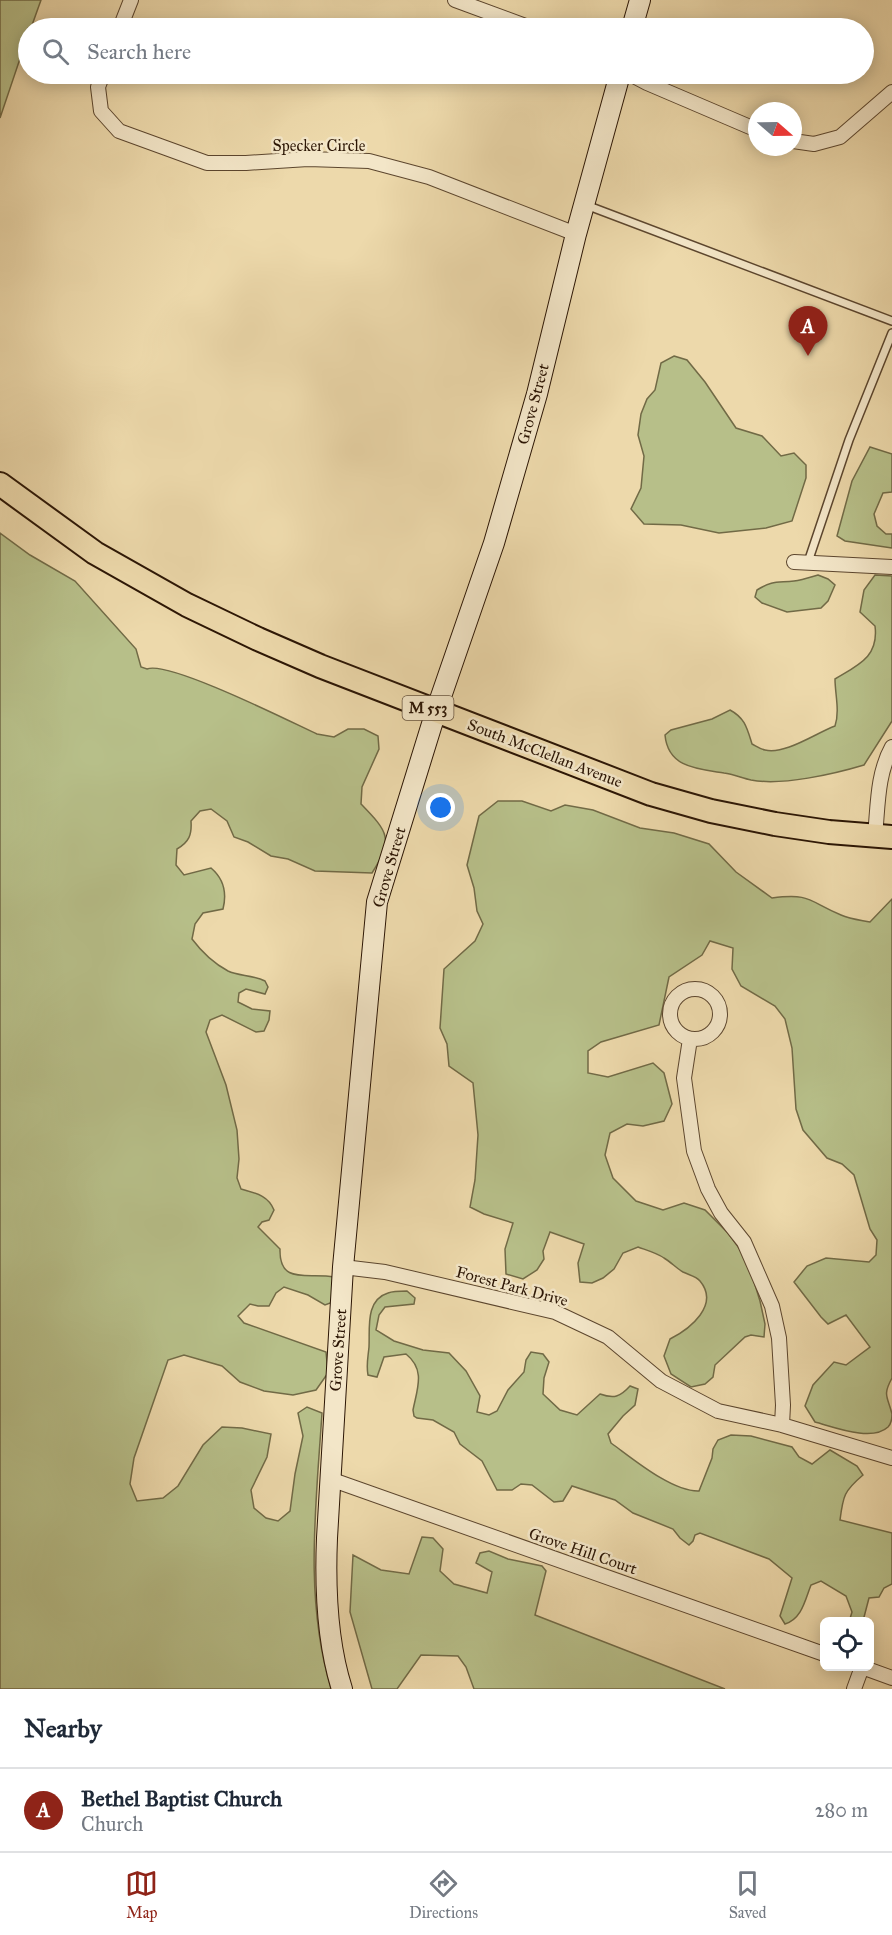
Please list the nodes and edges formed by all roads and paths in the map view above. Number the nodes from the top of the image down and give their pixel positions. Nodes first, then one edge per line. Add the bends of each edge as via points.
1 (131, 0) edge
2 (455, 0) edge
3 (640, 0) edge
4 (124, 18) edge
5 (504, 18) edge
6 (635, 18) edge
7 (99, 84) edge
8 (617, 84) edge
9 (649, 84) edge
10 (892, 92) edge
11 (748, 126) edge
12 (802, 142) edge
13 (584, 204) junction
14 (576, 234) junction
15 (892, 321) edge
16 (892, 333) edge
17 (0, 484) edge
18 (801, 562) joint
19 (892, 567) edge
20 (436, 711) junction
21 (892, 747) edge
22 (884, 836) edge
23 (690, 1039) dead end
24 (343, 1267) junction
25 (782, 1425) junction
26 (892, 1458) edge
27 (330, 1479) junction
28 (820, 1652) edge
29 (859, 1671) edge
30 (872, 1671) edge
31 (892, 1678) edge
32 (342, 1689) edge
33 (854, 1689) edge

1 - 4 street
2 - 5 street
3 - 6 main road
7 - 14 street, Specker Circle via 101,111 119,131 207,163 369,161 429,177
8 - 13 main road, Grove Street
9 - 11 street
10 - 12 street via 840,137 814,144
13 - 14 main road, Grove Street
13 - 15 lane
14 - 20 main road, Grove Street via 537,394 494,543
16 - 18 lane
17 - 20 main road, South McClellan Avenue / M 553 via 95,553 187,605 320,666
18 - 19 street
20 - 22 main road, South McClellan Avenue / M 553 via 651,794 711,811 775,825
20 - 24 main road, Grove Street via 377,902
21 - 22 street via 881,778
23 - 25 street via 684,1078 694,1151 708,1189 744,1242 771,1306 778,1338
24 - 25 street, Forest Park Drive via 386,1272 555,1312 608,1337 661,1381 718,1411
24 - 27 main road, Grove Street
25 - 26 street, Forest Park Drive
27 - 28 street, Grove Hill Court
27 - 32 main road, Grove Street via 325,1575 335,1668
29 - 33 street
30 - 31 street

